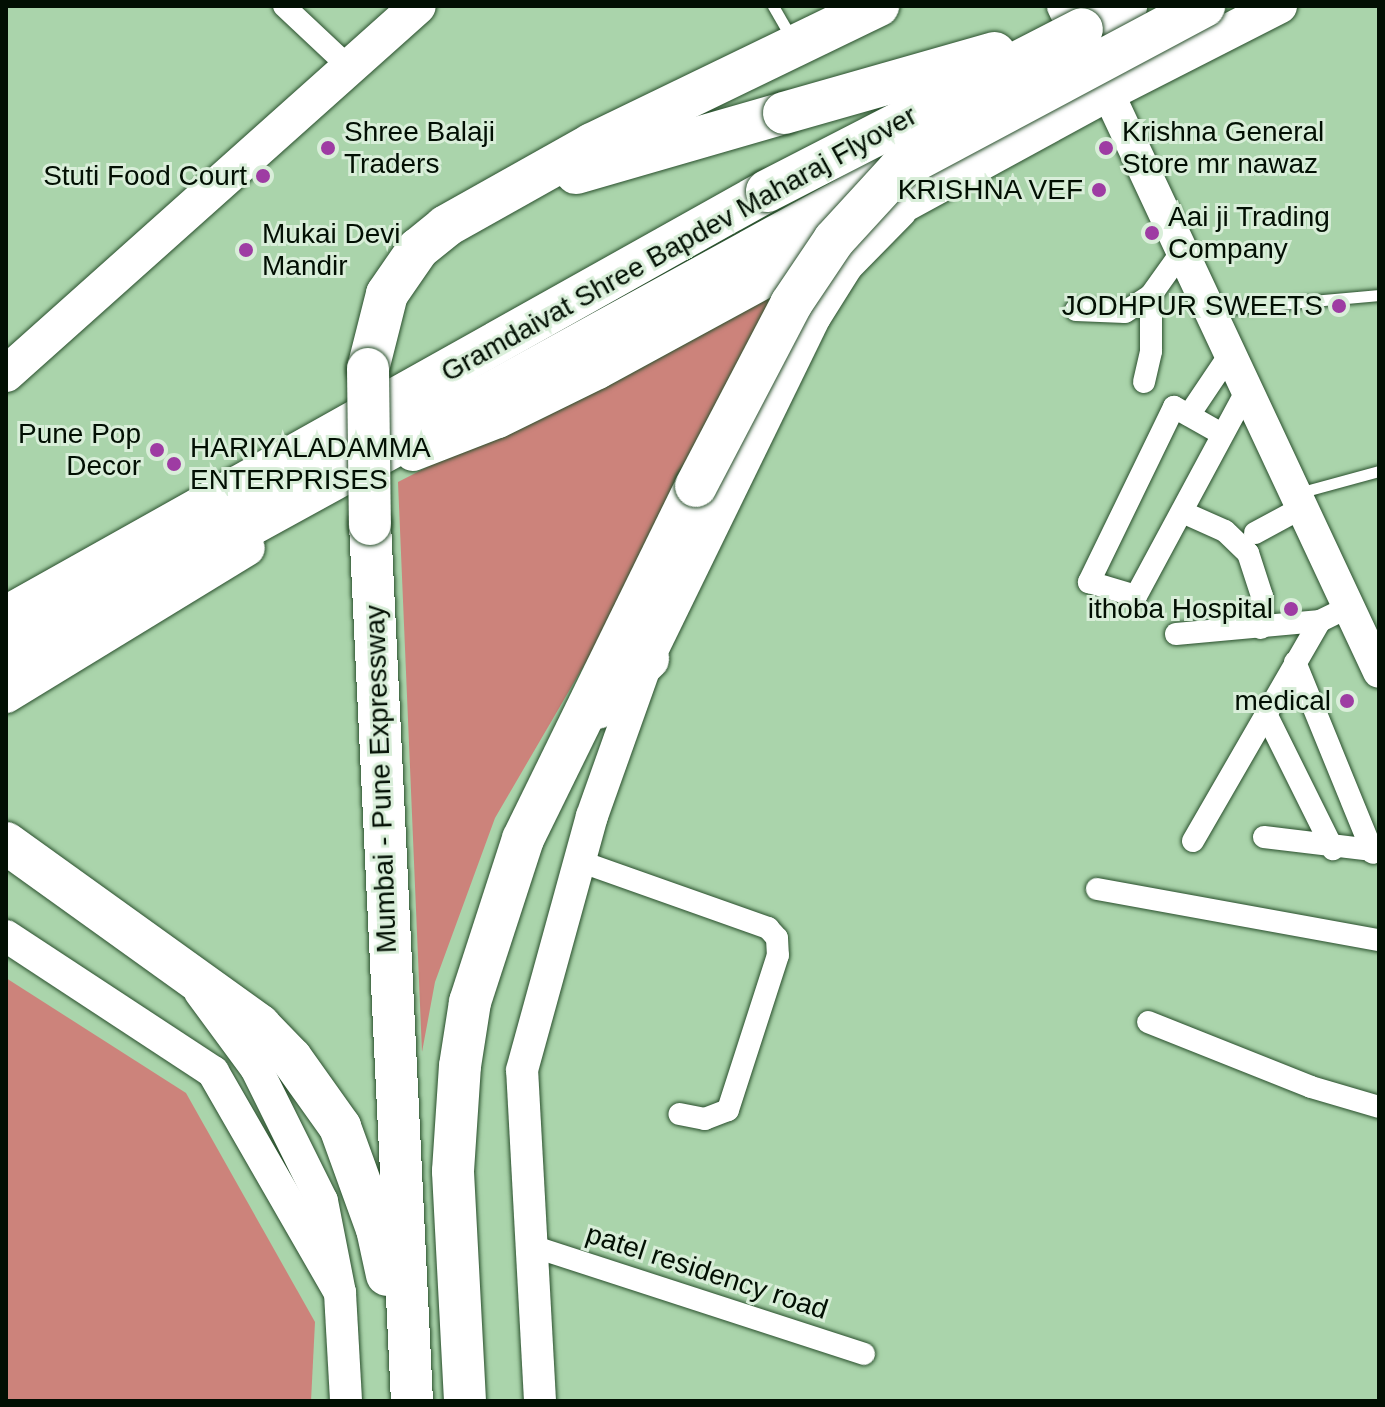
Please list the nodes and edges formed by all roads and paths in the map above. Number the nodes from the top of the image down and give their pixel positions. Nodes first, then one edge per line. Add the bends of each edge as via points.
1 (284, 6) edge
2 (418, 6) edge
3 (773, 6) edge
4 (878, 6) edge
5 (1126, 6) edge
6 (1204, 6) edge
7 (1279, 6) edge
8 (1073, 17) edge
9 (797, 47) junction
10 (348, 66) junction
11 (1108, 93) junction
12 (903, 186) junction
13 (484, 205) junction
14 (1181, 253) junction
15 (1151, 295) junction
16 (1379, 295) edge
17 (1076, 310) dead end
18 (1211, 310) junction
19 (1232, 351) junction
20 (6, 374) edge
21 (1144, 382) dead end
22 (1248, 388) junction
23 (1189, 415) junction
24 (1220, 433) junction
25 (382, 460) junction
26 (1379, 471) edge
27 (1300, 500) junction
28 (1189, 515) dead end
29 (1255, 533) dead end
30 (1349, 607) junction
31 (6, 617) edge
32 (1320, 621) junction
33 (1261, 628) junction
34 (1176, 634) dead end
35 (6, 659) edge
36 (648, 659) junction
37 (1295, 662) junction
38 (1379, 672) edge
39 (6, 695) edge
40 (1266, 714) junction
41 (576, 729) junction
42 (1264, 837) dead end
43 (1193, 841) dead end
44 (6, 843) edge
45 (1333, 849) junction
46 (1376, 852) edge
47 (579, 861) junction
48 (1097, 889) dead end
49 (6, 936) edge
50 (1379, 940) edge
51 (187, 973) junction
52 (1148, 1022) dead end
53 (1379, 1107) edge
54 (679, 1114) dead end
55 (532, 1246) junction
56 (340, 1293) junction
57 (864, 1354) dead end
58 (411, 1391) edge
59 (346, 1401) edge
60 (465, 1401) edge
61 (540, 1401) edge

1 - 10 street
2 - 10 main road
3 - 9 lane
4 - 9 highway
5 - 8 highway, Gramdaivat Shree Bapdev Maharaj Flyover
6 - 12 highway, Gramdaivat Shree Bapdev Maharaj Flyover, bridge
7 - 11 main road
8 - 11 main road
8 - 13 highway, bridge
8 - 31 highway, Gramdaivat Shree Bapdev Maharaj Flyover, bridge
9 - 13 highway via 592,144
10 - 20 main road
11 - 12 main road
11 - 14 street
12 - 25 highway, Gramdaivat Shree Bapdev Maharaj Flyover via 788,228
12 - 25 main road via 598,371
12 - 36 street via 815,317
12 - 41 highway, bridge via 834,240 791,304
13 - 58 highway, Mumbai - Pune Expressway, bridge via 439,231 406,263 381,310 368,369 370,524
14 - 15 street
14 - 18 street
15 - 17 street via 1125,312
15 - 21 street via 1151,351
16 - 18 lane
18 - 19 street
19 - 22 street
19 - 23 street
22 - 24 street
22 - 27 street
23 - 24 street
23 - 24 street via 1174,407 1089,582 1136,596
25 - 35 highway, Gramdaivat Shree Bapdev Maharaj Flyover
25 - 39 main road
26 - 27 lane
27 - 29 street
27 - 30 street
28 - 33 street via 1225,531 1248,553 1262,596
30 - 32 street
30 - 38 street
32 - 33 street
32 - 37 street
33 - 34 street
36 - 41 highway
36 - 47 street
37 - 40 street
37 - 46 street
40 - 43 street
40 - 45 street
41 - 60 highway via 523,839 470,1002 453,1171
42 - 45 street
44 - 51 highway
45 - 46 street
47 - 54 street via 768,928 777,938 778,955 728,1110 705,1119
47 - 55 street via 522,1070
48 - 50 street
49 - 56 street via 213,1072
51 - 56 street via 256,1068 300,1153 326,1215
51 - 58 highway via 259,1025 291,1058 340,1127 377,1229
52 - 53 street via 1311,1087
55 - 57 street, patel residency road
55 - 61 street
56 - 59 street

